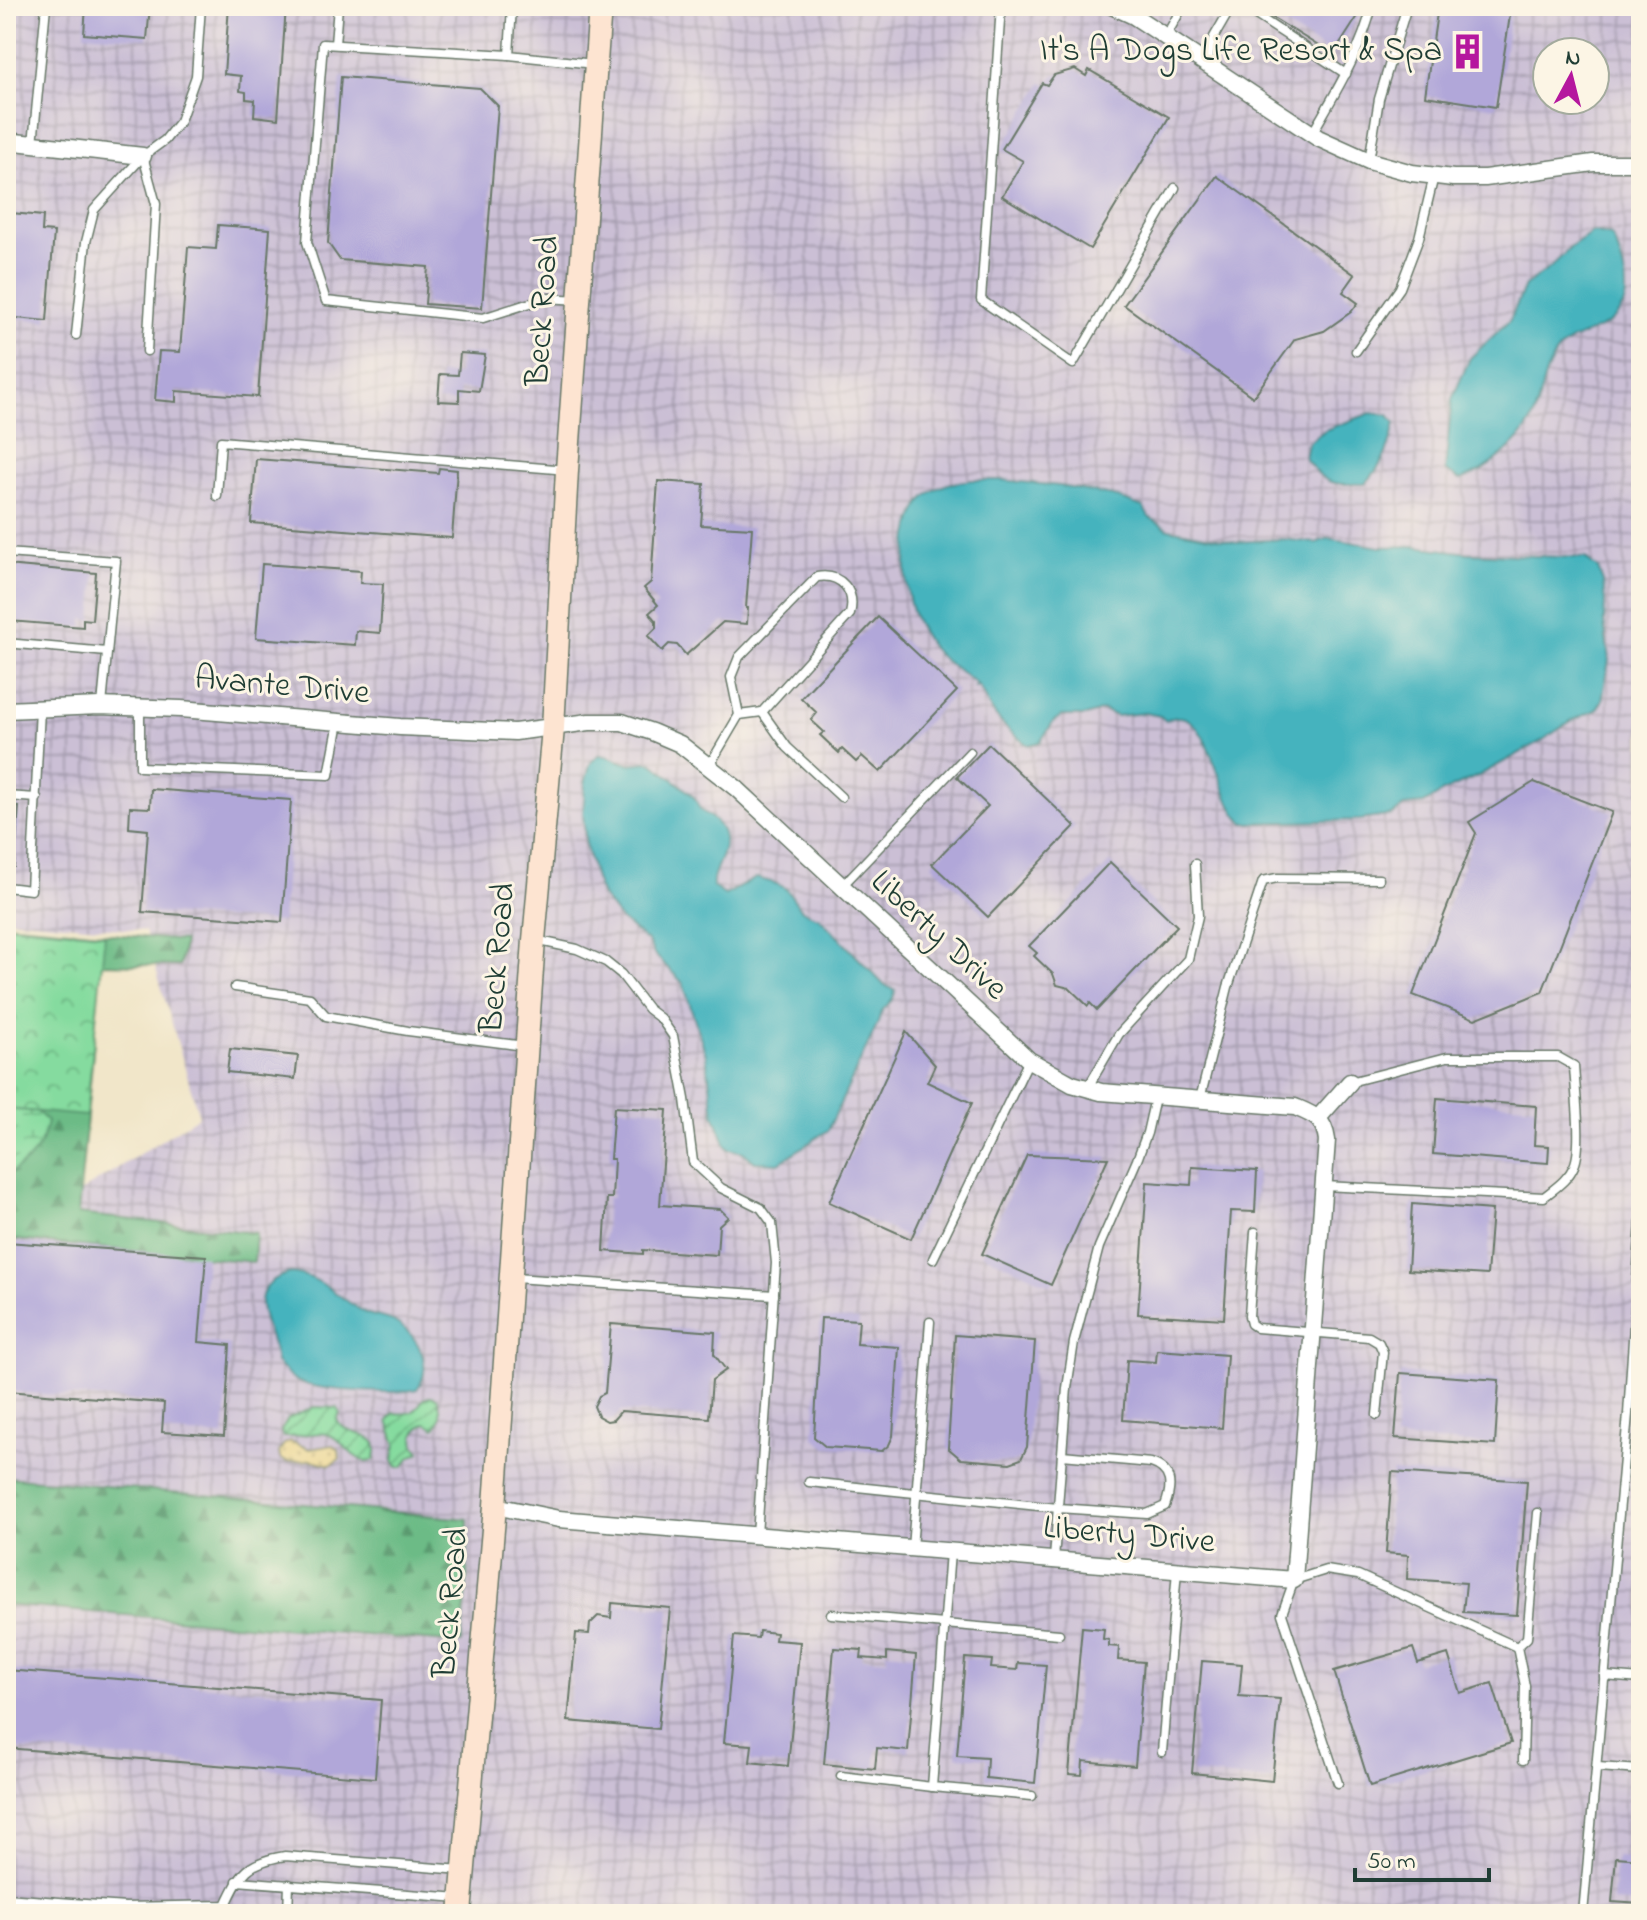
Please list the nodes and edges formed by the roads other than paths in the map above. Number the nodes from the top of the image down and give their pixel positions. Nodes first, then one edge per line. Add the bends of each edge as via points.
1 (46, 6) edge
2 (201, 6) edge
3 (338, 6) edge
4 (512, 6) edge
5 (600, 6) edge
6 (1001, 6) edge
7 (1112, 6) edge
8 (1183, 6) edge
9 (1232, 6) edge
10 (1242, 6) edge
11 (1372, 6) edge
12 (1407, 6) edge
13 (1165, 37) junction
14 (335, 44) junction
15 (509, 55) junction
16 (596, 65) junction
17 (1206, 65) junction
18 (1346, 74) junction
19 (1312, 134) junction
20 (6, 141) edge
21 (33, 144) junction
22 (143, 156) junction
23 (1369, 161) junction
24 (1641, 163) edge
25 (1434, 176) junction
26 (1175, 188) dead end
27 (579, 300) junction
28 (76, 335) dead end
29 (147, 351) dead end
30 (1356, 351) dead end
31 (567, 470) junction
32 (217, 496) dead end
33 (6, 553) edge
34 (6, 643) edge
35 (107, 652) junction
36 (102, 706) junction
37 (40, 708) junction
38 (140, 708) junction
39 (6, 710) edge
40 (762, 712) junction
41 (739, 715) junction
42 (339, 722) junction
43 (553, 728) junction
44 (970, 752) dead end
45 (709, 767) junction
46 (6, 796) edge
47 (841, 797) dead end
48 (37, 798) junction
49 (1195, 864) dead end
50 (1379, 879) dead end
51 (6, 887) edge
52 (841, 887) junction
53 (534, 940) junction
54 (235, 987) dead end
55 (526, 1046) junction
56 (1029, 1060) junction
57 (1350, 1082) joint
58 (1087, 1088) junction
59 (1155, 1098) junction
60 (1199, 1100) junction
61 (1319, 1117) junction
62 (1323, 1186) junction
63 (1641, 1221) edge
64 (1255, 1232) dead end
65 (933, 1259) dead end
66 (509, 1278) junction
67 (774, 1295) junction
68 (930, 1322) dead end
69 (1313, 1333) junction
70 (1628, 1414) junction
71 (1641, 1414) edge
72 (1377, 1415) dead end
73 (1062, 1455) junction
74 (809, 1482) dead end
75 (916, 1492) junction
76 (495, 1506) junction
77 (1058, 1508) junction
78 (1538, 1513) dead end
79 (757, 1535) junction
80 (912, 1548) junction
81 (950, 1551) junction
82 (1054, 1559) junction
83 (1177, 1570) junction
84 (1294, 1580) junction
85 (831, 1614) dead end
86 (944, 1625) junction
87 (1059, 1634) dead end
88 (1517, 1647) junction
89 (1604, 1676) junction
90 (1641, 1679) edge
91 (1162, 1752) dead end
92 (1523, 1760) dead end
93 (1598, 1767) junction
94 (1641, 1770) edge
95 (841, 1776) dead end
96 (1338, 1783) dead end
97 (932, 1787) junction
98 (1032, 1796) dead end
99 (463, 1870) junction
100 (237, 1881) junction
101 (289, 1884) junction
102 (6, 1898) edge
103 (460, 1906) edge
104 (288, 1914) edge
105 (1583, 1914) edge

1 - 21 lane
2 - 22 lane via 196,76 180,121
3 - 14 lane
4 - 15 lane
5 - 16 street, Beck Road
6 - 26 lane via 981,300 1073,364
7 - 13 street
8 - 13 lane
9 - 17 lane
10 - 18 lane
11 - 18 lane
12 - 23 lane via 1379,99
13 - 17 street
14 - 15 lane
14 - 27 lane via 323,44 307,242 326,301 483,318 546,298
15 - 16 lane
16 - 27 street, Beck Road
17 - 19 street
18 - 19 lane
19 - 23 street
20 - 21 street
21 - 22 street
22 - 28 lane via 94,210
22 - 29 lane via 156,204
23 - 25 street
24 - 25 street via 1593,163 1485,178
25 - 30 lane via 1400,288
27 - 31 street, Beck Road
31 - 32 lane via 221,441
31 - 43 street, Beck Road
33 - 35 lane via 116,561
34 - 35 lane
35 - 36 lane
36 - 37 street, Avante Drive
36 - 38 street, Avante Drive
37 - 39 street, Avante Drive
37 - 48 lane
38 - 42 street, Avante Drive
38 - 42 lane via 140,767 329,775
40 - 41 lane
40 - 41 lane via 850,614 853,603 839,578 817,577 739,657 731,677
40 - 47 lane via 787,747
41 - 45 lane
42 - 43 street, Avante Drive via 515,732
43 - 45 street, Liberty Drive via 622,722 680,744
43 - 53 street, Beck Road
44 - 52 lane
45 - 52 street, Liberty Drive
46 - 48 lane
48 - 51 lane via 31,890
49 - 58 lane via 1198,916 1188,959 1119,1034
50 - 60 lane via 1263,881
52 - 56 street, Liberty Drive
53 - 55 street, Beck Road
53 - 67 lane via 606,962 673,1036 693,1162 721,1188 761,1208 772,1223
54 - 55 lane via 310,998 326,1016
55 - 66 street, Beck Road
56 - 58 street, Liberty Drive
56 - 65 lane
57 - 61 street
57 - 62 lane via 1447,1057 1558,1057 1574,1066 1576,1164 1544,1197
58 - 59 street, Liberty Drive
59 - 60 street, Liberty Drive
59 - 73 lane via 1142,1147 1099,1247 1081,1315 1067,1388
60 - 61 street, Liberty Drive via 1295,1107
61 - 62 street via 1327,1140
62 - 69 street
63 - 70 lane
64 - 69 lane via 1251,1324
66 - 67 lane
66 - 76 street, Beck Road
67 - 79 lane
68 - 75 lane
69 - 72 lane via 1369,1337 1379,1343 1383,1352
69 - 84 street
70 - 71 lane
70 - 89 lane
73 - 77 lane
73 - 77 lane via 1162,1466 1171,1488 1165,1506 1147,1514
74 - 75 lane
75 - 77 lane
75 - 80 lane
76 - 79 street, Liberty Drive via 559,1519
76 - 99 street, Beck Road
77 - 82 lane
78 - 88 lane via 1527,1638
79 - 80 street, Liberty Drive
80 - 81 street, Liberty Drive
81 - 82 street, Liberty Drive
81 - 86 lane
82 - 83 street, Liberty Drive
83 - 84 street, Liberty Drive
83 - 91 lane
84 - 88 lane via 1326,1570 1358,1575
84 - 96 lane via 1282,1614
85 - 86 lane
86 - 87 lane
86 - 97 lane
88 - 92 lane via 1525,1686
89 - 90 lane
89 - 93 lane
93 - 94 lane
93 - 105 lane
95 - 97 lane
97 - 98 lane
99 - 100 lane via 285,1856 253,1864
99 - 103 street, Beck Road
100 - 101 lane
100 - 102 lane via 226,1905 125,1907
101 - 103 lane
101 - 104 lane

